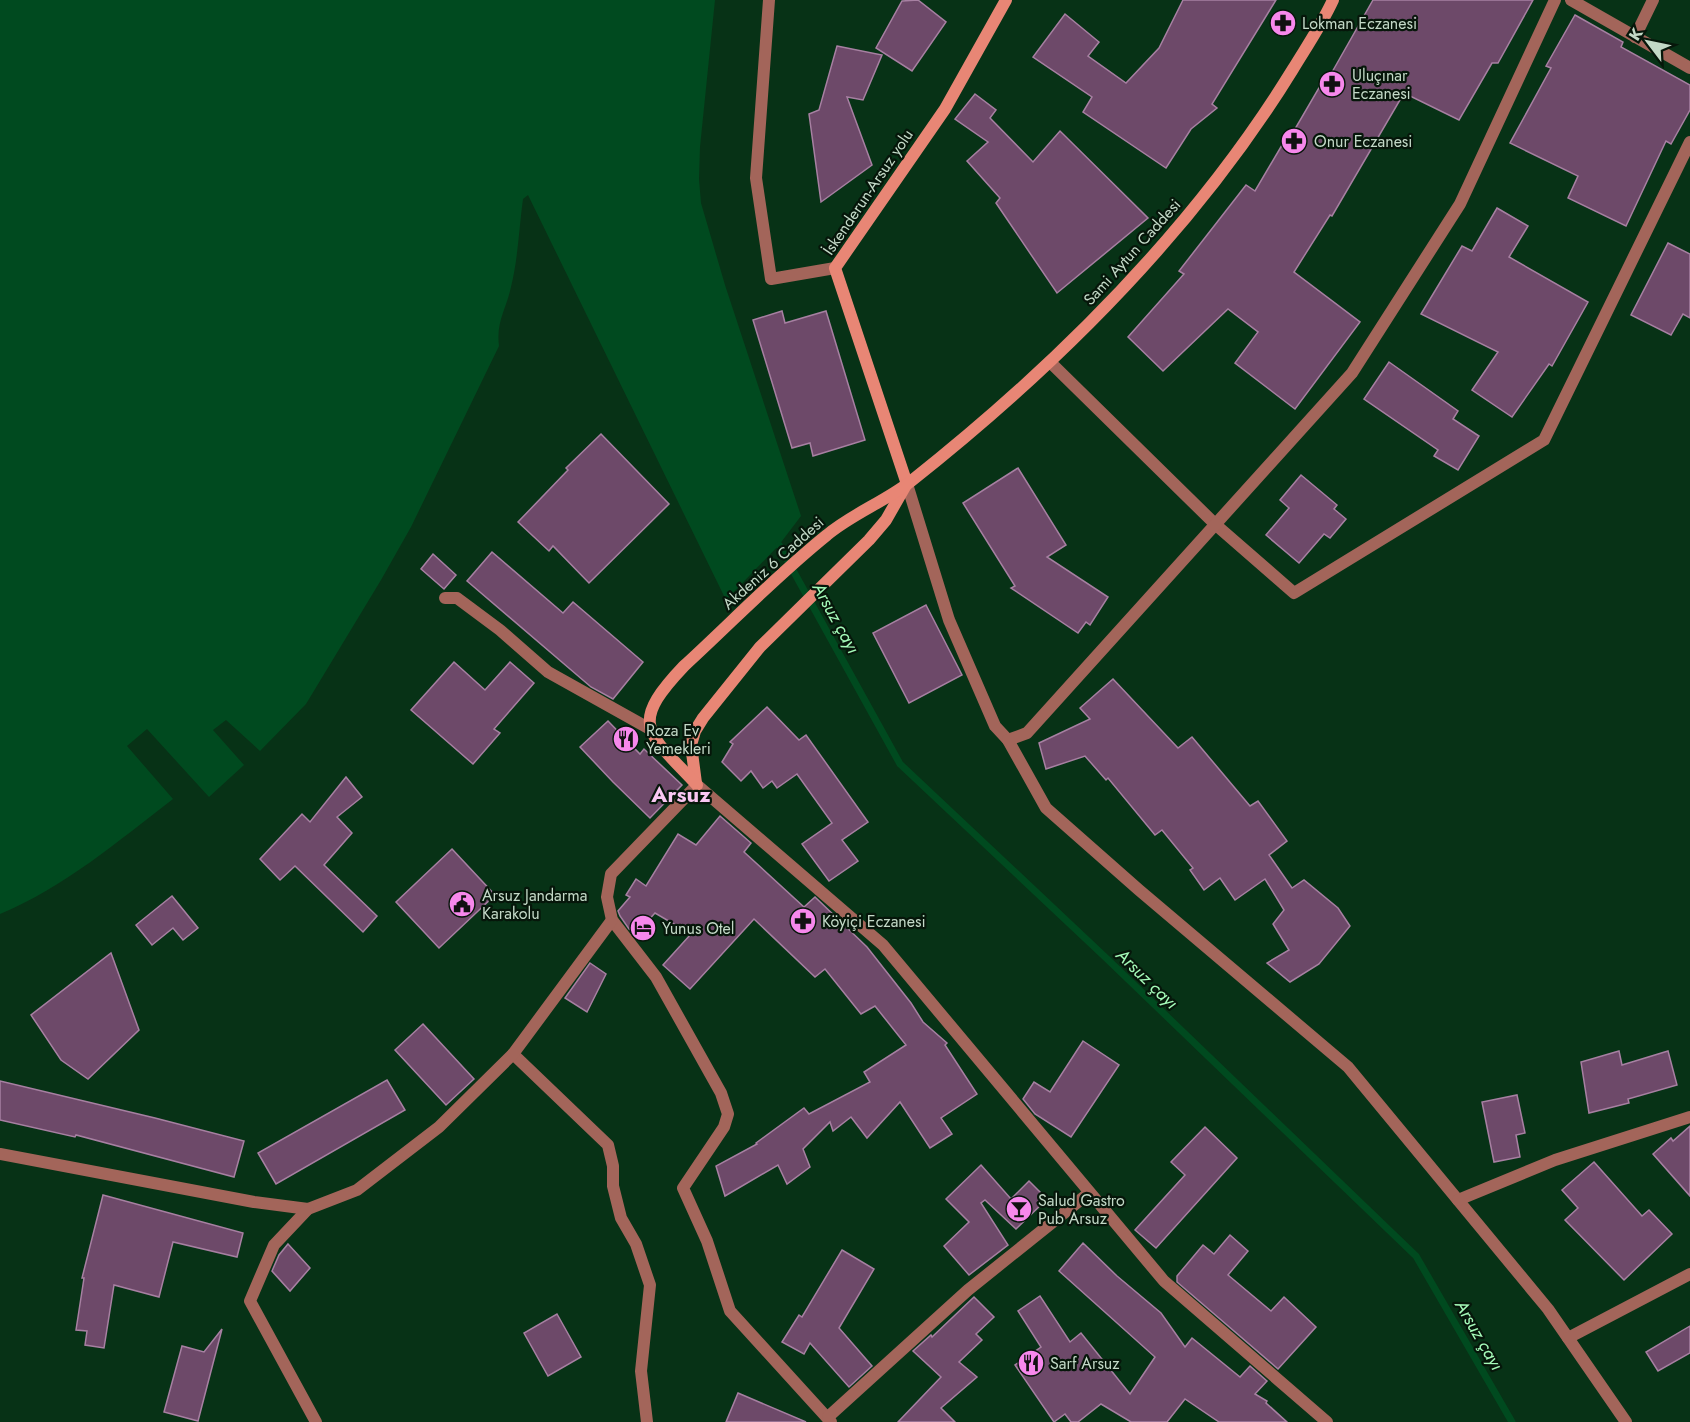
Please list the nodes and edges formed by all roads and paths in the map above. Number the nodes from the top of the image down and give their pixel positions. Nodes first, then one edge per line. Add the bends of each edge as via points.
1 (769, 0) edge
2 (1006, 0) edge
3 (1334, 0) edge
4 (1555, 0) edge
5 (1571, 0) edge
6 (1653, 0) edge
7 (1635, 37) junction
8 (1690, 68) edge
9 (1690, 142) edge
10 (835, 268) junction
11 (1050, 362) junction
12 (907, 484) junction
13 (1216, 525) junction
14 (446, 598) dead end
15 (650, 729) junction
16 (1008, 740) junction
17 (696, 785) junction
18 (612, 920) junction
19 (513, 1054) junction
20 (1690, 1117) edge
21 (0, 1154) edge
22 (1089, 1193) junction
23 (1458, 1200) junction
24 (308, 1209) junction
25 (1690, 1274) edge
26 (1568, 1338) junction
27 (829, 1420) edge
28 (316, 1422) edge
29 (647, 1422) edge
30 (1327, 1422) edge
31 (1626, 1422) edge

1 - 10 street via 756,178 771,279
2 - 10 main road, İskenderun-Arsuz yolu via 945,109
3 - 11 main road, Sami Aytun Caddesi via 1277,95 1191,213
4 - 13 street via 1460,204 1352,373
5 - 7 street
6 - 7 street
7 - 8 street
9 - 13 street via 1544,440 1294,593
10 - 12 main road, İskenderun-Arsuz yolu
11 - 12 main road, Sami Aytun Caddesi
11 - 13 street
12 - 15 main road, Akdeniz 6 Caddesi via 828,534 684,666 657,697 648,722
12 - 16 street via 949,620 995,726
12 - 17 main road via 869,540 782,623 737,673 695,731 691,745
13 - 16 street via 1027,733
14 - 15 street via 457,598 548,672
15 - 17 main road
16 - 23 street via 1046,808 1348,1067
17 - 18 street via 611,874 607,897
17 - 22 street via 883,945
18 - 19 street
18 - 27 street via 656,977 721,1093 728,1114 724,1127 683,1188 707,1241 730,1311
19 - 24 street via 440,1127 357,1190
19 - 29 street via 609,1145 621,1218 636,1244 650,1285 641,1371
20 - 23 street via 1555,1160
21 - 24 street
22 - 27 street via 968,1290
22 - 30 street via 1164,1281
23 - 26 street
24 - 28 street via 274,1245 250,1301
25 - 26 street
26 - 31 street

